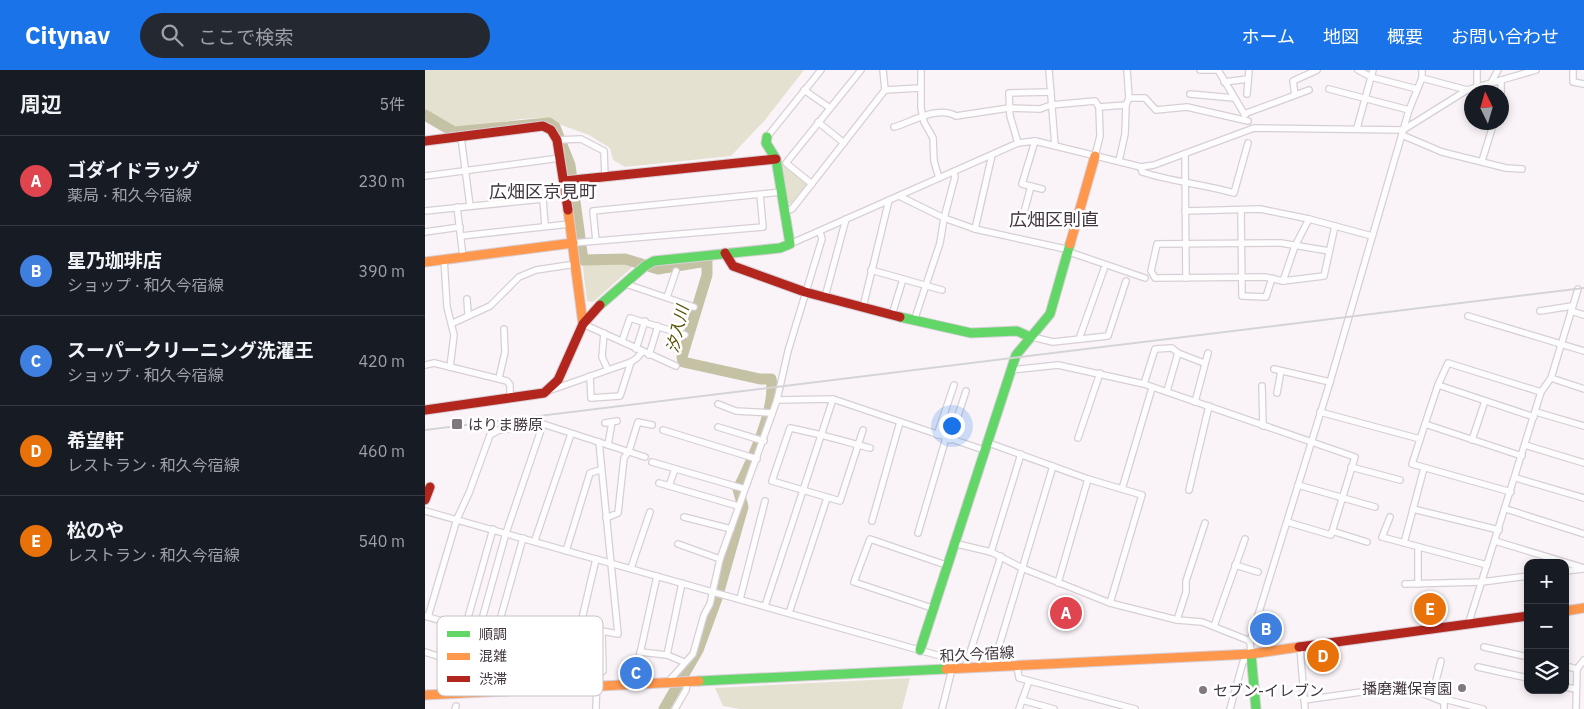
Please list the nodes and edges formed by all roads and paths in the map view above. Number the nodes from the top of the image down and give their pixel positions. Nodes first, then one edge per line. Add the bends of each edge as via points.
1 (821, 70) edge
2 (861, 70) edge
3 (883, 70) edge
4 (921, 70) edge
5 (1049, 70) edge
6 (1127, 70) edge
7 (1200, 70) edge
8 (1217, 70) edge
9 (1249, 70) edge
10 (1317, 70) edge
11 (1358, 70) edge
12 (1373, 70) edge
13 (1422, 70) edge
14 (1477, 70) edge
15 (1498, 70) edge
16 (1536, 70) edge
17 (1573, 70) edge
18 (1371, 77) junction
19 (1422, 78) junction
20 (1248, 79) junction
21 (1501, 80) junction
22 (1492, 81) junction
23 (1224, 82) junction
24 (1584, 84) edge
25 (1477, 85) edge
26 (1480, 85) edge
27 (1501, 85) edge
28 (921, 88) junction
29 (1329, 89) dead end
30 (1417, 89) junction
31 (1464, 89) edge
32 (804, 90) junction
33 (885, 90) junction
34 (1309, 90) dead end
35 (1051, 92) junction
36 (1464, 92) edge
37 (1190, 94) dead end
38 (1247, 94) dead end
39 (1198, 95) junction
40 (1295, 95) junction
41 (1129, 98) junction
42 (1235, 98) junction
43 (1366, 100) junction
44 (1051, 105) junction
45 (1126, 105) junction
46 (1099, 107) junction
47 (830, 108) junction
48 (1009, 108) junction
49 (1196, 108) junction
50 (1409, 110) junction
51 (1244, 114) junction
52 (923, 116) junction
53 (1248, 121) junction
54 (819, 122) junction
55 (894, 127) dead end
56 (1254, 128) junction
57 (1357, 128) junction
58 (1492, 130) edge
59 (1403, 133) junction
60 (461, 137) junction
61 (767, 137) joint
62 (557, 140) junction
63 (425, 141) edge
64 (1035, 142) junction
65 (843, 143) junction
66 (1248, 143) dead end
67 (1019, 144) junction
68 (1055, 146) junction
69 (1185, 154) junction
70 (993, 155) junction
71 (1095, 156) junction
72 (560, 158) junction
73 (776, 159) junction
74 (1119, 161) junction
75 (1482, 161) junction
76 (1141, 167) junction
77 (1521, 169) dead end
78 (465, 171) junction
79 (954, 172) junction
80 (425, 176) edge
81 (605, 177) junction
82 (939, 178) junction
83 (565, 181) junction
84 (1185, 181) junction
85 (812, 184) junction
86 (1031, 186) junction
87 (1042, 189) dead end
88 (781, 192) junction
89 (761, 195) junction
90 (899, 196) junction
91 (889, 200) junction
92 (470, 206) junction
93 (457, 208) junction
94 (1241, 210) junction
95 (425, 211) edge
96 (1185, 211) junction
97 (783, 212) junction
98 (943, 218) junction
99 (1309, 219) junction
100 (847, 220) junction
101 (1021, 220) dead end
102 (571, 224) junction
103 (545, 226) junction
104 (1335, 226) junction
105 (460, 227) junction
106 (975, 229) junction
107 (425, 232) edge
108 (820, 232) junction
109 (461, 236) junction
110 (1372, 236) junction
111 (596, 241) junction
112 (573, 243) junction
113 (1242, 243) junction
114 (790, 244) junction
115 (1185, 244) junction
116 (1295, 246) junction
117 (1069, 251) junction
118 (1329, 251) junction
119 (725, 253) junction
120 (463, 257) junction
121 (444, 259) junction
122 (425, 262) edge
123 (576, 264) junction
124 (1104, 269) dead end
125 (871, 270) junction
126 (676, 271) dead end
127 (1243, 277) junction
128 (1145, 278) dead end
129 (1186, 278) junction
130 (1272, 278) junction
131 (903, 279) junction
132 (1127, 281) dead end
133 (1283, 281) junction
134 (626, 284) junction
135 (925, 285) junction
136 (1578, 289) dead end
137 (943, 290) dead end
138 (805, 292) junction
139 (825, 297) junction
140 (667, 298) junction
141 (467, 299) dead end
142 (694, 307) dead end
143 (863, 307) junction
144 (1571, 309) junction
145 (1540, 310) dead end
146 (468, 314) junction
147 (892, 314) junction
148 (1467, 316) dead end
149 (1584, 316) edge
150 (645, 321) junction
151 (914, 321) junction
152 (453, 323) junction
153 (583, 324) junction
154 (658, 326) junction
155 (504, 329) dead end
156 (603, 333) junction
157 (685, 335) dead end
158 (1028, 336) junction
159 (1079, 339) junction
160 (622, 341) junction
161 (1560, 343) junction
162 (639, 350) junction
163 (1584, 351) edge
164 (1178, 353) junction
165 (1208, 353) dead end
166 (649, 355) junction
167 (631, 362) junction
168 (1204, 364) junction
169 (425, 365) edge
170 (676, 366) dead end
171 (450, 367) junction
172 (607, 368) junction
173 (1274, 369) dead end
174 (1011, 370) junction
175 (1281, 371) junction
176 (1100, 373) junction
177 (590, 376) junction
178 (499, 378) junction
179 (1551, 378) junction
180 (1330, 382) junction
181 (954, 384) dead end
182 (1144, 384) junction
183 (1439, 385) junction
184 (1262, 386) dead end
185 (1152, 388) junction
186 (1584, 388) edge
187 (966, 391) dead end
188 (1167, 391) junction
189 (1541, 392) junction
190 (544, 393) junction
191 (1277, 393) dead end
192 (510, 399) junction
193 (833, 399) junction
194 (777, 400) junction
195 (1485, 400) junction
196 (1195, 402) junction
197 (718, 404) dead end
198 (1209, 406) junction
199 (425, 410) edge
200 (1320, 412) junction
201 (772, 413) junction
202 (1535, 414) junction
203 (611, 422) dead end
204 (900, 422) junction
205 (543, 424) junction
206 (1425, 424) junction
207 (652, 425) dead end
208 (1263, 426) junction
209 (1584, 426) edge
210 (718, 427) dead end
211 (663, 430) dead end
212 (863, 430) dead end
213 (571, 434) junction
214 (821, 434) junction
215 (937, 435) junction
216 (1078, 438) dead end
217 (948, 439) junction
218 (1420, 440) junction
219 (1472, 440) junction
220 (764, 441) junction
221 (599, 442) junction
222 (1311, 442) junction
223 (608, 445) junction
224 (858, 445) junction
225 (985, 446) junction
226 (1525, 446) junction
227 (870, 448) dead end
228 (629, 451) junction
229 (1021, 454) junction
230 (1521, 456) junction
231 (645, 457) dead end
232 (755, 458) junction
233 (652, 462) dead end
234 (1584, 463) edge
235 (1053, 466) junction
236 (1351, 467) junction
237 (1424, 468) junction
238 (675, 469) junction
239 (601, 470) junction
240 (1088, 478) junction
241 (1516, 478) junction
242 (1400, 480) dead end
243 (659, 483) dead end
244 (1298, 484) junction
245 (669, 486) junction
246 (430, 487) dead end
247 (1122, 489) junction
248 (745, 490) junction
249 (1189, 490) dead end
250 (801, 491) junction
251 (1511, 492) junction
252 (827, 498) junction
253 (1342, 498) junction
254 (1584, 498) edge
255 (425, 500) edge
256 (765, 501) dead end
257 (738, 506) junction
258 (1375, 508) dead end
259 (1413, 509) junction
260 (1506, 509) junction
261 (425, 511) edge
262 (650, 512) dead end
263 (684, 517) dead end
264 (1390, 517) dead end
265 (606, 518) junction
266 (457, 519) junction
267 (872, 521) dead end
268 (1287, 522) junction
269 (1205, 523) dead end
270 (493, 529) junction
271 (731, 529) junction
272 (1499, 530) junction
273 (1332, 531) junction
274 (918, 532) dead end
275 (506, 533) junction
276 (1584, 534) edge
277 (523, 538) junction
278 (1245, 539) dead end
279 (535, 540) junction
280 (1495, 541) junction
281 (1367, 542) dead end
282 (953, 543) junction
283 (1404, 543) junction
284 (678, 544) dead end
285 (1419, 547) junction
286 (566, 551) junction
287 (991, 552) junction
288 (1001, 556) junction
289 (597, 559) junction
290 (720, 559) junction
291 (612, 562) junction
292 (946, 565) junction
293 (1235, 565) junction
294 (1487, 565) junction
295 (631, 568) junction
296 (1022, 568) junction
297 (1584, 568) edge
298 (1569, 570) edge
299 (1258, 572) dead end
300 (657, 576) junction
301 (1524, 577) edge
302 (682, 582) junction
303 (1482, 582) junction
304 (1058, 583) junction
305 (1405, 584) dead end
306 (1418, 584) junction
307 (713, 592) junction
308 (740, 599) junction
309 (1110, 603) junction
310 (765, 606) junction
311 (933, 608) junction
312 (1584, 608) edge
313 (1569, 610) edge
314 (789, 613) junction
315 (468, 616) edge
316 (483, 616) edge
317 (501, 616) edge
318 (584, 616) edge
319 (427, 617) edge
320 (1524, 617) edge
321 (1177, 620) junction
322 (1468, 625) junction
323 (1214, 626) junction
324 (603, 632) edge
325 (1250, 641) junction
326 (1484, 647) dead end
327 (1300, 648) junction
328 (920, 650) junction
329 (425, 652) edge
330 (1251, 654) junction
331 (667, 655) junction
332 (437, 656) edge
333 (1524, 656) edge
334 (1584, 660) edge
335 (1441, 661) dead end
336 (684, 662) junction
337 (996, 666) junction
338 (1017, 666) junction
339 (1479, 667) dead end
340 (1569, 667) edge
341 (965, 668) junction
342 (1577, 668) junction
343 (952, 669) junction
344 (1524, 677) edge
345 (603, 680) edge
346 (1029, 680) junction
347 (670, 682) junction
348 (687, 682) junction
349 (1569, 688) edge
350 (1575, 689) junction
351 (596, 696) edge
352 (1023, 700) junction
353 (1305, 700) junction
354 (1444, 703) edge
355 (1118, 707) edge
356 (596, 709) edge
357 (675, 709) edge
358 (942, 709) edge
359 (1019, 709) edge
360 (1054, 709) edge
361 (1135, 709) edge
362 (1230, 709) edge
363 (1256, 709) edge
364 (1305, 709) edge
365 (1483, 709) edge
366 (1576, 709) edge

1 - 32 street
2 - 47 street
3 - 33 street
4 - 28 street
5 - 35 street
6 - 41 street
7 - 8 street
8 - 23 street
9 - 20 street
10 - 40 street via 1293,81
11 - 18 street
12 - 18 street
13 - 19 street
14 - 25 street
15 - 22 street
16 - 21 street
17 - 24 street via 1573,82
18 - 30 street
18 - 43 street
19 - 30 street
19 - 31 street
20 - 23 street
20 - 38 street
21 - 22 street
21 - 27 street
22 - 26 street
23 - 42 street
28 - 33 street
28 - 52 street
29 - 43 street
30 - 50 street
32 - 47 street
32 - 61 street
33 - 65 street
34 - 40 street
35 - 44 street
35 - 48 street via 1009,93
36 - 59 street
37 - 39 street
39 - 42 street
39 - 49 street
40 - 51 street
41 - 45 street
41 - 49 street via 1147,98 1156,110
42 - 51 street
43 - 50 street
43 - 57 street
44 - 46 street via 1095,102
44 - 48 street via 1040,109
44 - 68 street
45 - 46 street
45 - 74 street via 1125,134
46 - 71 street via 1100,136
47 - 54 street
48 - 52 street via 956,116 950,112
48 - 67 street
49 - 53 street
50 - 59 street
51 - 53 street
52 - 55 street
52 - 82 street via 933,138
53 - 56 street
54 - 65 street
54 - 85 street via 786,163
56 - 57 street
56 - 69 street
57 - 59 street
58 - 75 street
59 - 75 street via 1442,152
59 - 110 street
60 - 62 street via 543,126 551,130
60 - 63 street
60 - 78 street
61 - 73 street via 766,143
62 - 72 street
62 - 81 street via 581,139 604,151
64 - 67 street
64 - 68 street
64 - 86 street via 1022,184
65 - 85 street
66 - 84 street via 1234,193
67 - 70 street
68 - 71 street
69 - 76 street
69 - 84 street
70 - 79 street
70 - 106 street
71 - 74 street
71 - 117 street
72 - 78 street
72 - 83 street
73 - 81 street
73 - 88 street
74 - 76 street
75 - 77 street
76 - 84 street via 1143,172
78 - 80 street
78 - 92 street
79 - 82 street
79 - 98 street
81 - 83 street
82 - 90 street
83 - 102 street
84 - 96 street
85 - 97 street via 792,209
86 - 87 street
86 - 101 street
88 - 89 street
88 - 97 street
89 - 111 street via 763,227
89 - 111 street via 593,210
90 - 91 street
90 - 98 street
91 - 100 street
91 - 125 street
92 - 93 street
92 - 103 street via 543,199
93 - 95 street
93 - 105 street
94 - 96 street
94 - 99 street via 1260,209
94 - 113 street
96 - 115 street
97 - 114 street
98 - 106 street
98 - 135 street via 940,243
99 - 104 street
99 - 116 street
100 - 108 street
100 - 139 street
102 - 103 street
102 - 112 street
103 - 109 street
104 - 110 street
104 - 118 street
105 - 107 street
105 - 109 street
106 - 117 street
108 - 114 street
108 - 138 street via 822,239
109 - 120 street
110 - 180 street
111 - 112 street
112 - 120 street
112 - 123 street
113 - 115 street
113 - 116 street
113 - 127 street
114 - 119 street via 780,248
115 - 129 street
115 - 129 street via 1157,244 1151,271 1155,278
116 - 118 street
116 - 133 street
117 - 128 street
117 - 158 street via 1046,322
118 - 133 street via 1323,276
119 - 134 street via 655,261
119 - 138 street via 733,266
120 - 121 street
121 - 122 street
121 - 152 street via 447,307
123 - 146 street via 535,270 519,277 490,306
123 - 153 street
124 - 159 street
125 - 131 street
125 - 143 street
126 - 140 street
127 - 129 street
127 - 130 street
127 - 130 street via 1242,296 1266,297
130 - 133 street
131 - 135 street
131 - 147 street
132 - 159 street via 1108,336
134 - 140 street
134 - 153 street via 592,312
135 - 137 street
135 - 151 street
136 - 144 street
138 - 139 street
138 - 194 street
139 - 143 street
140 - 142 street
141 - 146 street
143 - 147 street
144 - 145 street
144 - 149 street
144 - 161 street
146 - 152 street
147 - 151 street
148 - 161 street
150 - 154 street
150 - 160 street via 630,318
150 - 162 street
151 - 158 street via 957,332 1017,332
152 - 171 street
153 - 156 street
153 - 190 street via 558,380
154 - 157 street
154 - 166 street
155 - 178 street via 505,352
156 - 160 street
156 - 172 street via 602,357
158 - 159 street via 1046,342
158 - 174 street via 1019,348
160 - 162 street
161 - 163 street
161 - 179 street
162 - 166 street
162 - 167 street via 637,358
164 - 168 street
164 - 182 street via 1172,348 1155,349
164 - 188 street
165 - 168 street
166 - 170 street
167 - 172 street
167 - 177 street via 620,396 591,398
168 - 196 street
169 - 171 street via 434,363
171 - 178 street
172 - 177 street
173 - 175 street
174 - 176 street via 1058,365
174 - 225 street
175 - 180 street
175 - 191 street
176 - 182 street
176 - 216 street
177 - 190 street
178 - 192 street via 510,385
179 - 186 street
179 - 189 street
180 - 200 street
181 - 215 street
182 - 185 street
183 - 189 street via 1448,363
183 - 195 street
183 - 206 street
184 - 208 street
185 - 188 street
185 - 247 street
187 - 217 street
188 - 196 street
189 - 202 street
190 - 192 street
192 - 199 street
193 - 194 street
193 - 204 street
193 - 214 street
194 - 201 street
195 - 202 street
195 - 219 street
196 - 198 street
197 - 201 street via 736,411
198 - 208 street
198 - 249 street
200 - 218 street
200 - 222 street
201 - 220 street
202 - 209 street
202 - 226 street
203 - 223 street
204 - 215 street
204 - 267 street
205 - 213 street
205 - 266 street via 490,434
205 - 275 street
206 - 218 street
206 - 219 street
207 - 228 street via 638,422
208 - 222 street
210 - 220 street
211 - 232 street
212 - 224 street
213 - 221 street
213 - 279 street
214 - 224 street
214 - 250 street
214 - 250 street via 790,428 771,481
215 - 217 street
217 - 225 street
217 - 274 street
218 - 237 street via 1412,464
219 - 230 street
220 - 232 street
221 - 223 street
221 - 239 street
222 - 236 street via 1355,457
222 - 244 street
223 - 228 street
224 - 227 street
224 - 252 street via 840,502
225 - 229 street
225 - 282 street
226 - 230 street
226 - 234 street
228 - 231 street
228 - 265 street via 624,458 618,513
229 - 235 street
229 - 287 street
230 - 241 street
232 - 248 street
233 - 238 street
235 - 240 street
235 - 296 street
236 - 242 street
236 - 253 street
237 - 251 street
237 - 259 street
238 - 245 street
238 - 248 street
239 - 265 street
239 - 286 street via 590,473
240 - 247 street
240 - 304 street
241 - 251 street
241 - 254 street
243 - 245 street
244 - 253 street
244 - 268 street
245 - 257 street
246 - 255 street
247 - 309 street via 1142,495
248 - 257 street
250 - 252 street
250 - 310 street
251 - 260 street
252 - 314 street
253 - 258 street
253 - 273 street
256 - 308 street
257 - 271 street
259 - 272 street
259 - 283 street
260 - 272 street
260 - 276 street
261 - 266 street
262 - 295 street
263 - 271 street
264 - 283 street via 1381,537
265 - 291 street
266 - 270 street
266 - 319 street
268 - 273 street via 1331,535
268 - 325 street
269 - 321 street via 1185,581 1186,592
270 - 275 street
270 - 315 street
271 - 290 street
272 - 280 street
273 - 281 street
275 - 277 street
275 - 316 street
277 - 279 street
277 - 317 street
278 - 293 street
279 - 286 street
280 - 294 street
280 - 297 street
282 - 287 street
282 - 292 street
283 - 285 street
284 - 290 street
285 - 294 street
285 - 306 street
286 - 289 street
287 - 288 street
288 - 296 street
288 - 341 street
289 - 291 street
289 - 318 street
290 - 307 street
291 - 295 street
291 - 324 street via 618,634
292 - 311 street
292 - 311 street via 870,539 854,582
293 - 299 street
293 - 323 street
294 - 303 street
295 - 300 street
296 - 304 street
296 - 337 street via 996,656
297 - 298 street
300 - 302 street
300 - 331 street via 640,655
301 - 303 street
302 - 307 street
302 - 331 street
303 - 306 street
303 - 322 street
304 - 309 street
305 - 306 street
307 - 308 street
307 - 336 street via 693,654
308 - 310 street
309 - 321 street
310 - 314 street
311 - 328 street
312 - 313 street
314 - 328 street
320 - 322 street, 和久今宿線
321 - 323 street
322 - 327 street, 和久今宿線
323 - 325 street
325 - 330 street
326 - 333 street
327 - 330 street, 和久今宿線
327 - 353 street
328 - 343 street via 951,659
329 - 332 street
330 - 338 street, 和久今宿線
330 - 362 street via 1243,662
330 - 363 street
331 - 336 street
334 - 342 street
335 - 354 street via 1433,692 1443,696
336 - 347 street
337 - 338 street, 和久今宿線
337 - 341 street, 和久今宿線
338 - 346 street via 1019,678
339 - 344 street
340 - 342 street
341 - 343 street, 和久今宿線
342 - 350 street
343 - 348 street, 和久今宿線
343 - 358 street
345 - 347 street, 和久今宿線
346 - 352 street
346 - 355 street
347 - 348 street, 和久今宿線
348 - 357 street
349 - 350 street
350 - 366 street
351 - 356 street
352 - 359 street
352 - 360 street
353 - 354 street via 1404,686
353 - 364 street
354 - 365 street
355 - 361 street

